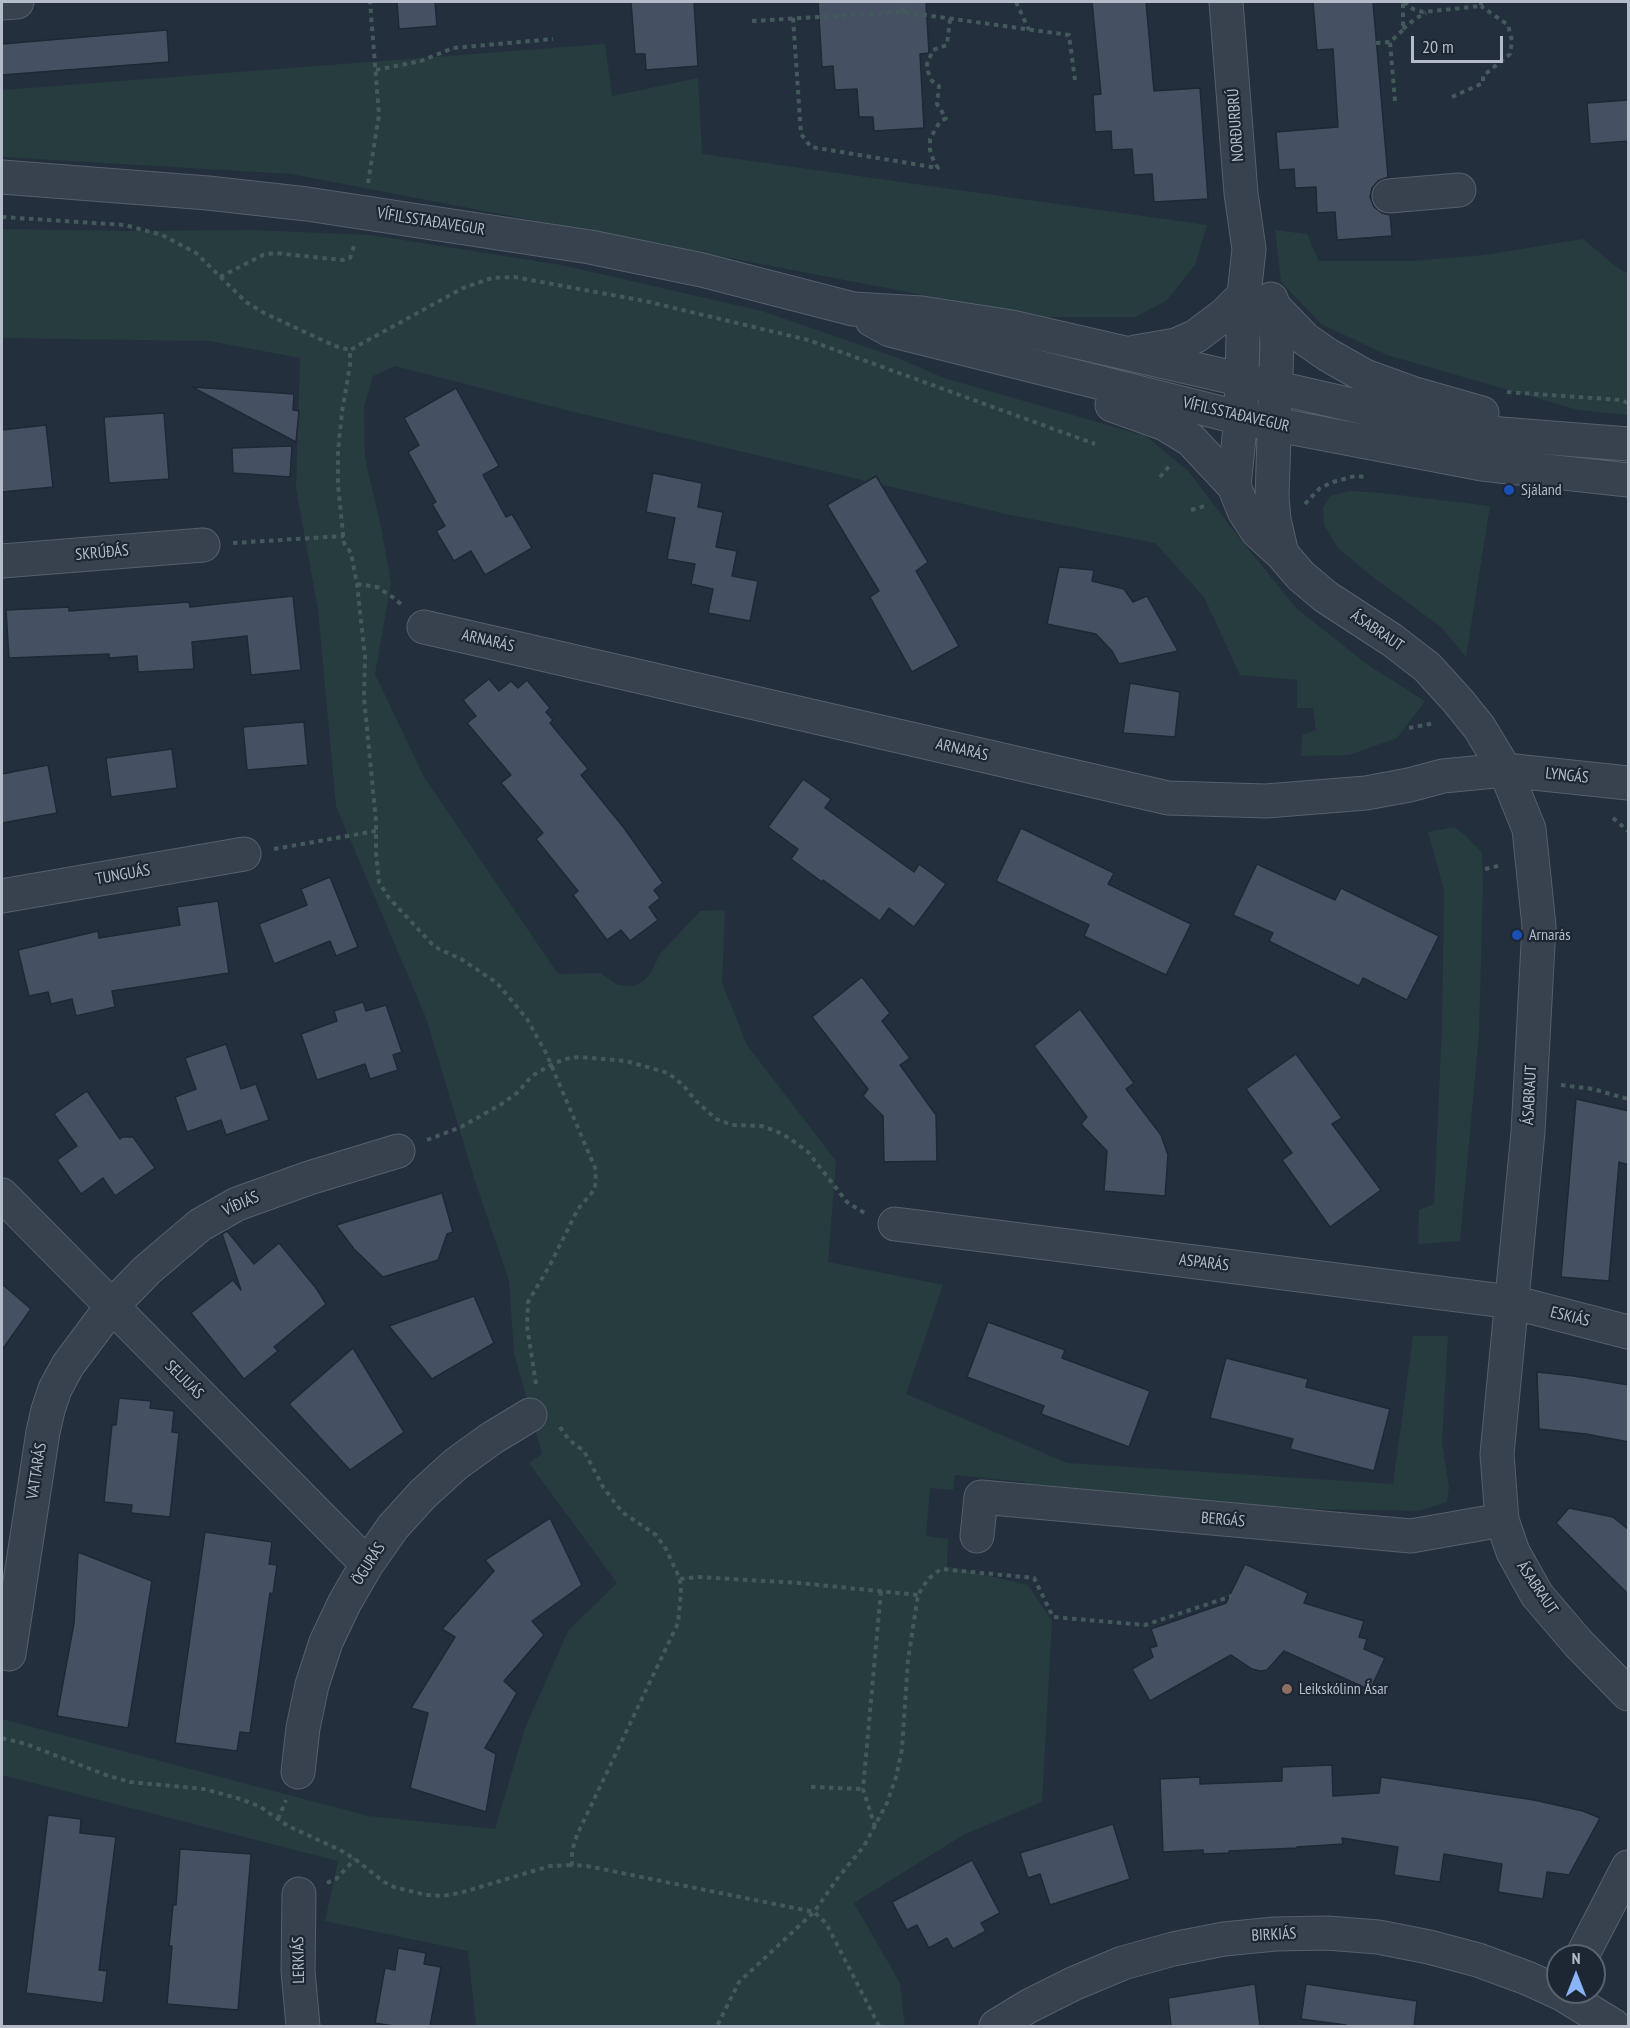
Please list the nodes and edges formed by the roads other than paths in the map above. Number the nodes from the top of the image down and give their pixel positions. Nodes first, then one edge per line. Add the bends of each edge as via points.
1 (17, 2) edge
2 (1226, 2) edge
3 (2, 3) edge
4 (2, 177) edge
5 (1459, 190) dead end
6 (1389, 196) dead end
7 (1249, 249) junction
8 (1244, 295) junction
9 (1274, 307) junction
10 (853, 309) junction
11 (1115, 352) junction
12 (1037, 366) junction
13 (1242, 381) junction
14 (1276, 388) junction
15 (1241, 418) junction
16 (1274, 425) junction
17 (1573, 438) junction
18 (1629, 444) edge
19 (1629, 480) edge
20 (1234, 486) junction
21 (203, 545) road end
22 (1282, 554) junction
23 (2, 561) edge
24 (424, 627) road end
25 (1505, 770) junction
26 (1629, 783) edge
27 (244, 854) road end
28 (2, 896) edge
29 (398, 1151) road end
30 (2, 1195) edge
31 (895, 1224) road end
32 (1512, 1302) junction
33 (112, 1306) junction
34 (1629, 1332) edge
35 (542, 1410) road end
36 (1502, 1520) junction
37 (977, 1536) dead end
38 (367, 1564) junction
39 (9, 1654) dead end
40 (1629, 1694) edge
41 (298, 1772) dead end
42 (1629, 1867) edge
43 (299, 1894) dead end
44 (1588, 1944) edge
45 (1546, 1986) edge
46 (1579, 2004) edge
47 (303, 2026) edge
48 (996, 2026) edge
49 (1614, 2026) edge

1 - 3 street
2 - 7 street, NORÐURBRÚ
4 - 10 street, VÍFILSSTAÐAVEGUR via 219,194 443,223 702,270
5 - 6 street
7 - 8 street, NORÐURBRÚ
7 - 9 street, NORÐURBRÚ
8 - 11 street via 1196,336 1165,347
8 - 13 street, NORÐURBRÚ
9 - 14 street, NORÐURBRÚ
9 - 17 street via 1305,339 1365,376
10 - 11 street, VÍFILSSTAÐAVEGUR via 921,313 1012,327
10 - 12 street, VÍFILSSTAÐAVEGUR via 890,330
11 - 13 street, VÍFILSSTAÐAVEGUR
12 - 15 street, VÍFILSSTAÐAVEGUR
12 - 20 street via 1074,393 1165,424 1191,440
13 - 14 street, VÍFILSSTAÐAVEGUR
13 - 15 street, ÁSABRAUT
14 - 16 street, ÁSABRAUT
14 - 17 street, VÍFILSSTAÐAVEGUR via 1435,424 1501,434
15 - 16 street, VÍFILSSTAÐAVEGUR
15 - 20 street, ÁSABRAUT
16 - 19 street, VÍFILSSTAÐAVEGUR via 1482,464
16 - 22 street, ÁSABRAUT via 1272,497
17 - 18 street, VÍFILSSTAÐAVEGUR
20 - 22 street, ÁSABRAUT via 1257,531
21 - 23 street, SKRÚÐÁS
22 - 25 street, ÁSABRAUT via 1326,597 1427,667 1479,727
24 - 25 street, ARNARÁS via 1168,798 1266,801 1366,793 1443,776
25 - 26 street, LYNGÁS
25 - 32 street, ÁSABRAUT via 1529,829 1539,926 1531,1080
27 - 28 street, TUNGUÁS
29 - 33 street, VÍÐIÁS via 237,1204 200,1225
30 - 33 street, SELJUÁS
31 - 32 street, ASPARÁS
32 - 34 street, ESKIÁS
32 - 36 street, ÁSABRAUT via 1497,1454
33 - 38 street, SELJUÁS
33 - 39 street, VATTARÁS via 68,1365 48,1410
35 - 38 street, ÖGURÁS via 456,1464 393,1527
36 - 37 street, BERGÁS via 1411,1536 981,1497
36 - 40 street, ÁSABRAUT via 1513,1552 1537,1595
38 - 41 street, ÖGURÁS via 326,1642 312,1684
42 - 44 street
43 - 47 street, LERKIÁS via 298,1971
45 - 48 street, BIRKIÁS via 1478,1960 1378,1937 1275,1934 1214,1941 1123,1963 1075,1983
46 - 49 street, BIRKIÁS

